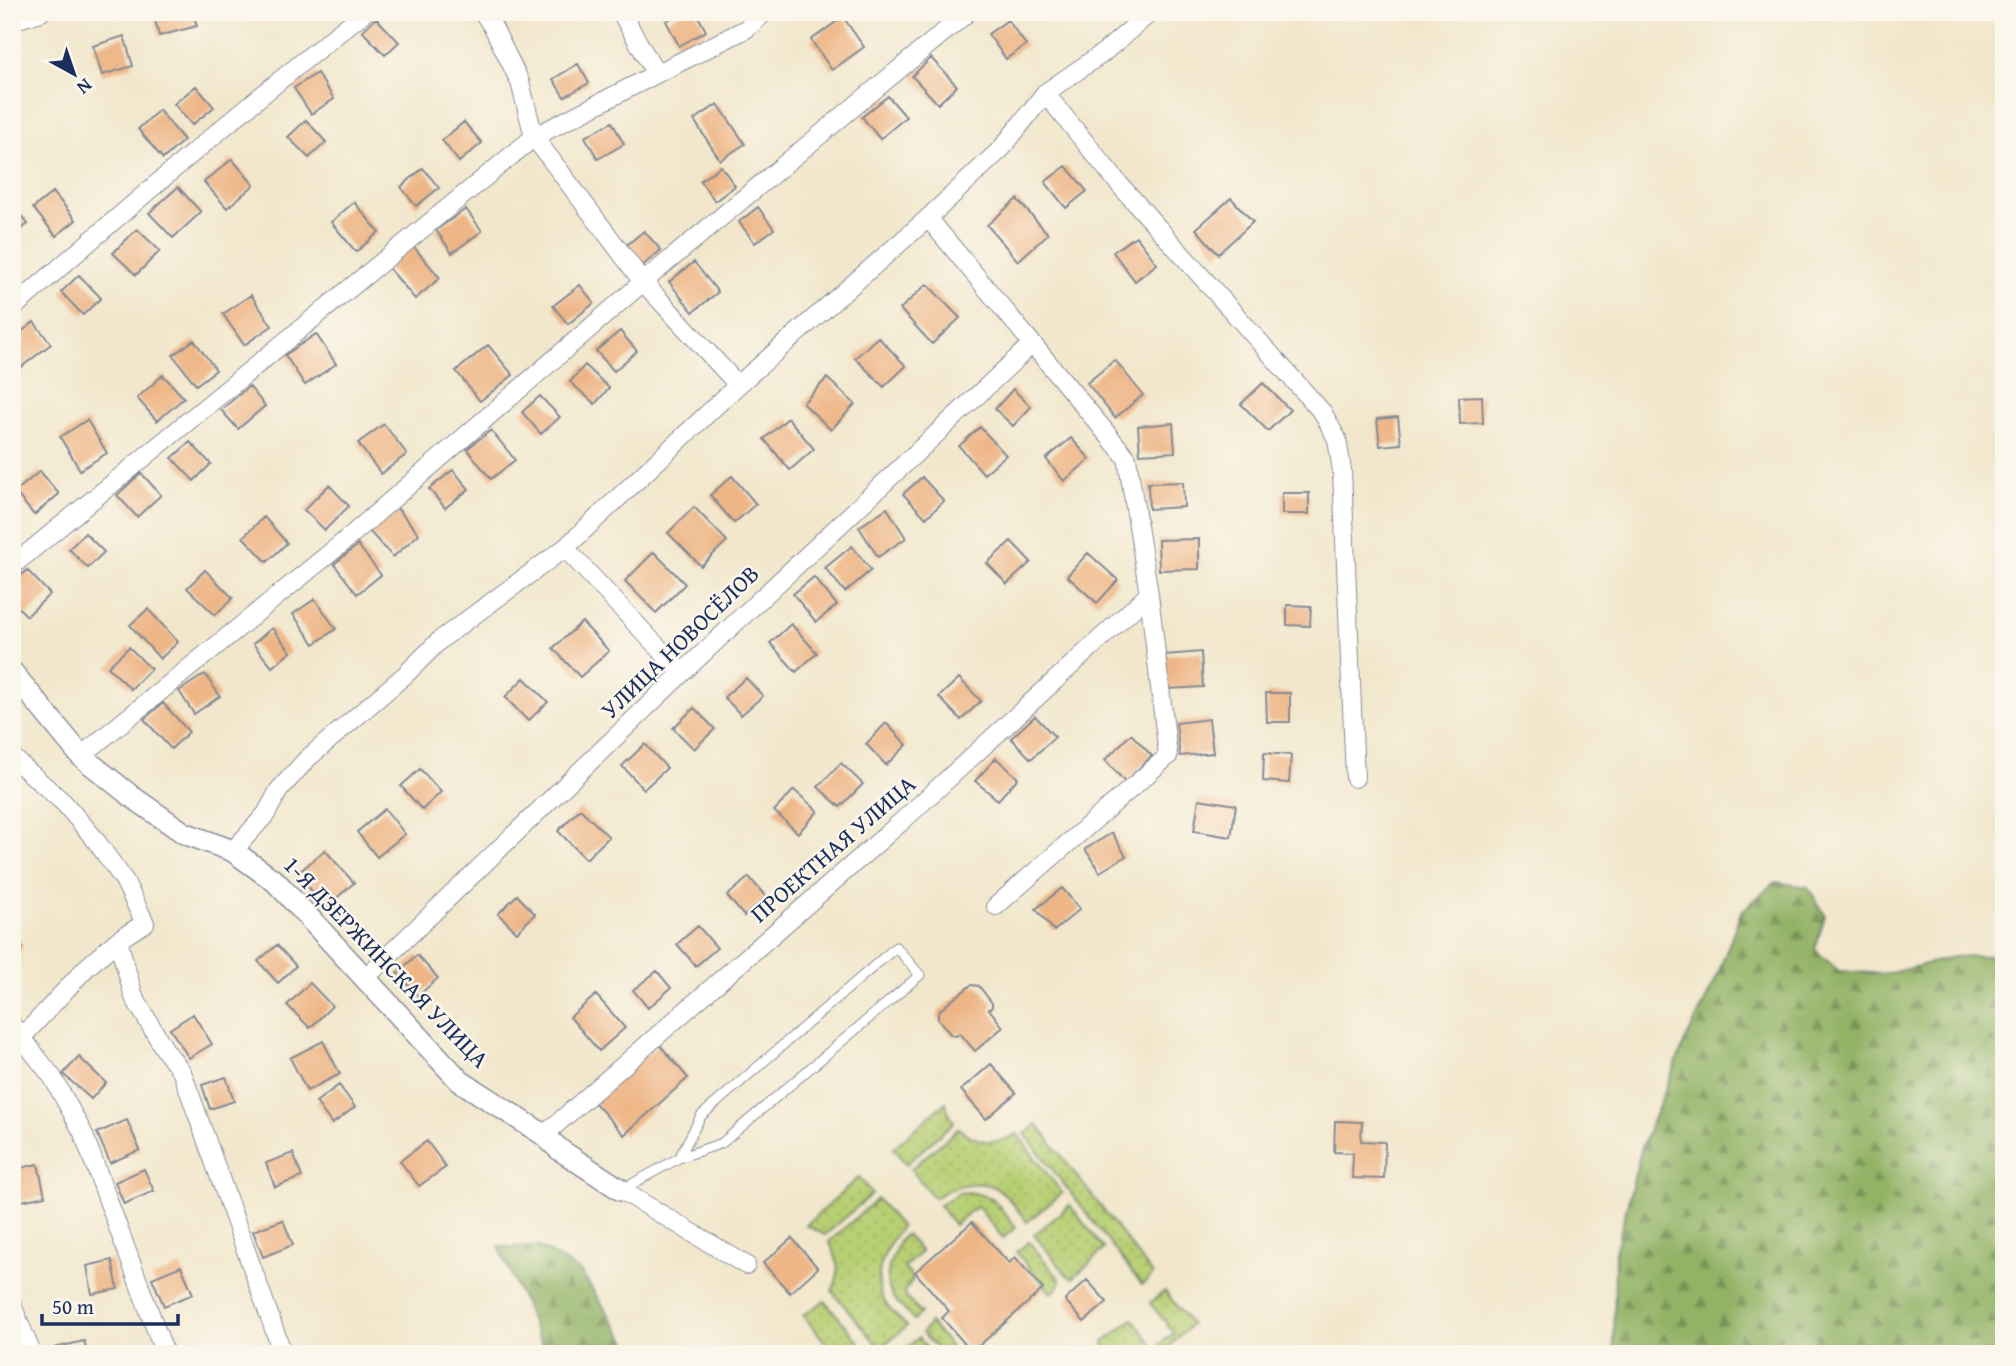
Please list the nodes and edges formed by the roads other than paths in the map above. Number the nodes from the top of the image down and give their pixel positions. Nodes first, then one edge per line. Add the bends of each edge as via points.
1 (365, 12) edge
2 (483, 12) edge
3 (621, 12) edge
4 (765, 12) edge
5 (968, 12) edge
6 (1151, 12) edge
7 (35, 13) edge
8 (12, 21) edge
9 (656, 74) junction
10 (1045, 93) junction
11 (534, 137) junction
12 (928, 218) junction
13 (643, 282) junction
14 (12, 309) edge
15 (1032, 344) junction
16 (738, 385) junction
17 (565, 548) junction
18 (12, 566) edge
19 (1149, 594) junction
20 (12, 672) edge
21 (682, 673) junction
22 (81, 756) junction
23 (12, 757) edge
24 (1355, 778) dead end
25 (233, 851) junction
26 (996, 906) dead end
27 (118, 940) junction
28 (364, 979) junction
29 (15, 1037) edge
30 (544, 1135) junction
31 (679, 1158) junction
32 (621, 1189) junction
33 (746, 1265) dead end
34 (12, 1305) edge
35 (32, 1354) edge
36 (165, 1354) edge
37 (283, 1354) edge

1 - 14 street via 281,78
2 - 11 street via 520,82
3 - 9 street
4 - 9 street via 746,29
5 - 13 street
6 - 10 street
7 - 8 street
9 - 11 street
10 - 12 street via 1002,148
10 - 24 street via 1119,184 1323,413 1336,439 1342,471
11 - 13 street
11 - 18 street
12 - 15 street
12 - 16 street
13 - 16 street
13 - 22 street via 341,544
15 - 19 street via 1127,458
15 - 21 street, УЛИЦА НОВОСЁЛОВ
16 - 17 street
17 - 21 street
17 - 25 street via 440,640 307,759
19 - 26 street via 1168,757
19 - 30 street, ПРОЕКТНАЯ УЛИЦА via 901,822
20 - 22 street, 1-Я ДЗЕРЖИНСКАЯ УЛИЦА
21 - 28 street, УЛИЦА НОВОСЁЛОВ
22 - 25 street, 1-Я ДЗЕРЖИНСКАЯ УЛИЦА via 184,833
23 - 27 street via 64,803 124,880 145,923
25 - 28 street, 1-Я ДЗЕРЖИНСКАЯ УЛИЦА via 276,882
27 - 29 street
27 - 37 street via 134,997 182,1072
28 - 30 street, 1-Я ДЗЕРЖИНСКАЯ УЛИЦА via 460,1080
29 - 36 street via 52,1078 83,1133
30 - 32 street, 1-Я ДЗЕРЖИНСКАЯ УЛИЦА
31 - 31 lane via 722,1143 920,975 896,947 701,1116
31 - 32 lane
32 - 33 street, 1-Я ДЗЕРЖИНСКАЯ УЛИЦА
34 - 35 street

